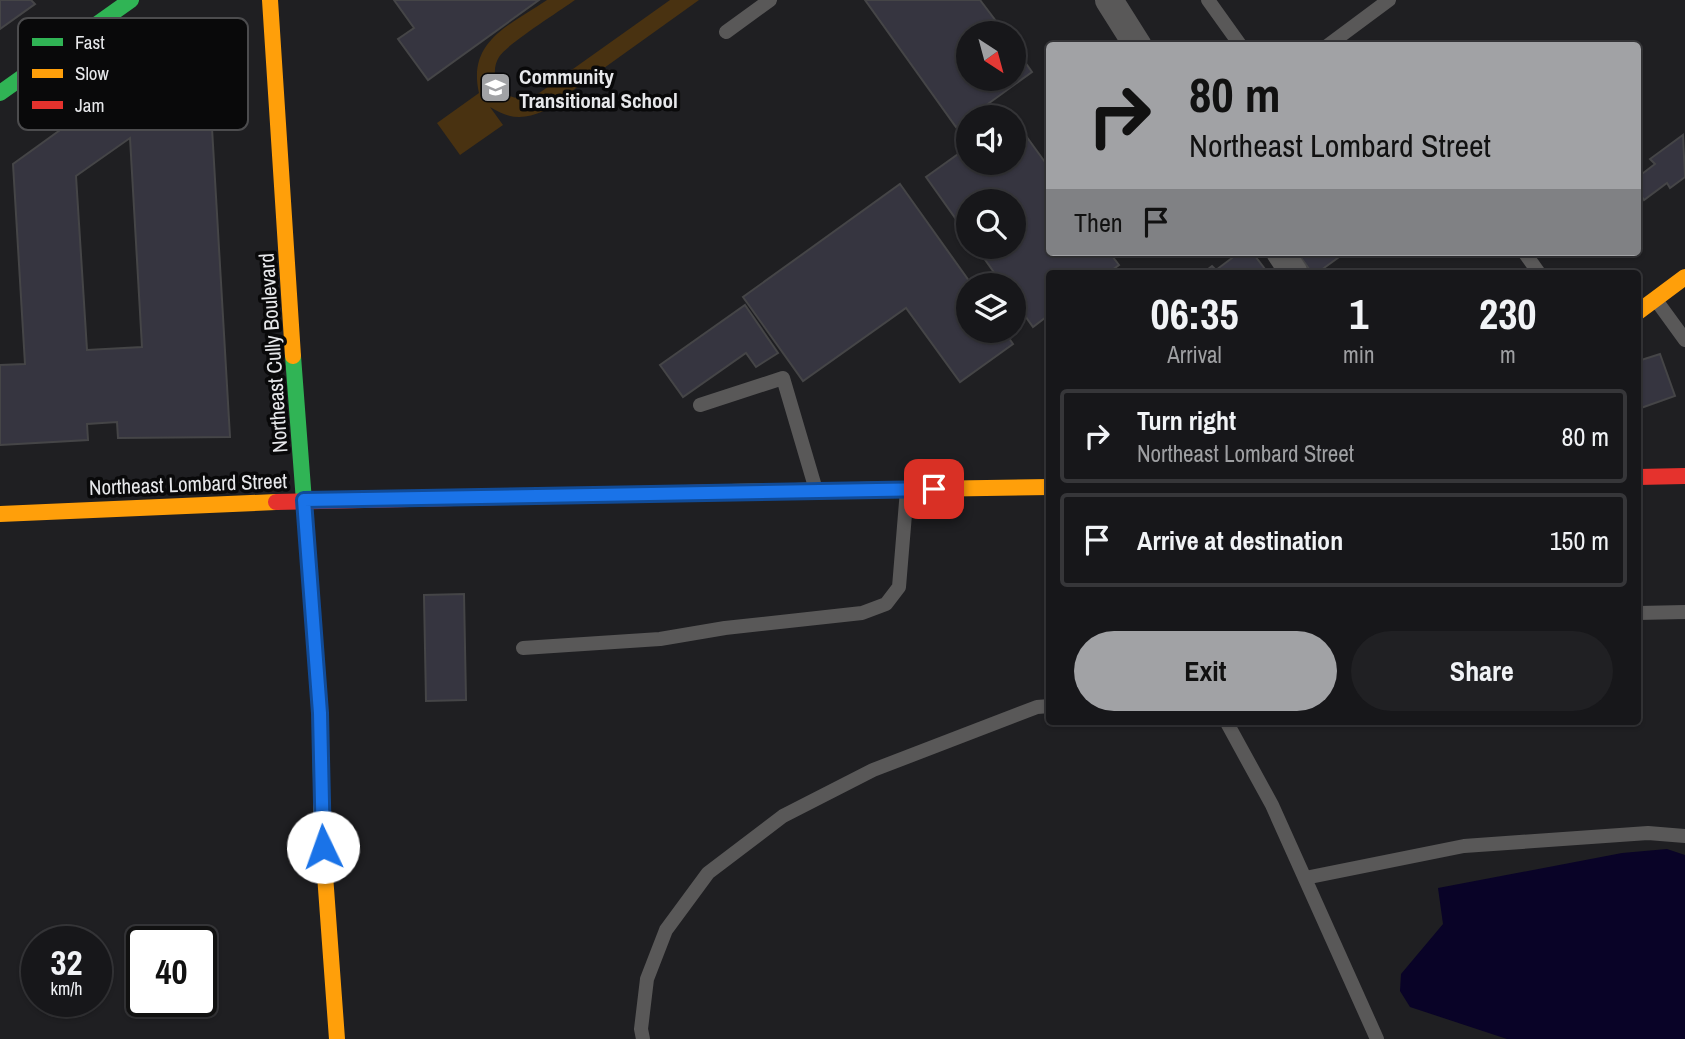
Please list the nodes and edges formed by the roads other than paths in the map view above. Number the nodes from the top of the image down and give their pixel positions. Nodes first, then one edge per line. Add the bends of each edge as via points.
1 (131, 0) edge
2 (270, 0) edge
3 (770, 0) edge
4 (1109, 0) edge
5 (1208, 0) edge
6 (1389, 0) edge
7 (106, 18) edge
8 (726, 32) dead end
9 (1135, 42) edge
10 (1238, 42) edge
11 (1331, 42) edge
12 (18, 80) edge
13 (0, 93) edge
14 (1685, 277) edge
15 (1655, 299) junction
16 (1641, 310) edge
17 (1685, 340) edge
18 (700, 405) dead end
19 (1685, 476) edge
20 (1641, 477) edge
21 (1046, 487) edge
22 (907, 490) junction
23 (817, 491) junction
24 (304, 500) junction
25 (0, 514) edge
26 (1685, 612) edge
27 (1641, 613) edge
28 (523, 648) dead end
29 (1046, 706) edge
30 (1228, 725) edge
31 (1685, 836) edge
32 (1305, 878) junction
33 (337, 1039) edge
34 (643, 1039) edge
35 (1377, 1039) edge

1 - 7 main road
2 - 24 main road, Northeast Cully Boulevard
3 - 8 lane
4 - 9 street
5 - 10 lane
6 - 11 lane
12 - 13 main road
14 - 15 main road
15 - 16 main road
15 - 17 lane
18 - 23 lane via 783,378
19 - 20 main road
21 - 22 main road, Northeast Lombard Street
22 - 23 main road, Northeast Lombard Street
22 - 28 lane via 899,587 886,604 863,613 660,639
23 - 24 main road, Northeast Lombard Street
24 - 25 main road, Northeast Lombard Street
24 - 33 main road, Northeast Cully Boulevard
26 - 27 lane
29 - 34 lane via 873,770 783,816 708,873 666,930 646,979
30 - 32 lane
31 - 32 lane via 1648,833 1464,846
32 - 35 lane

